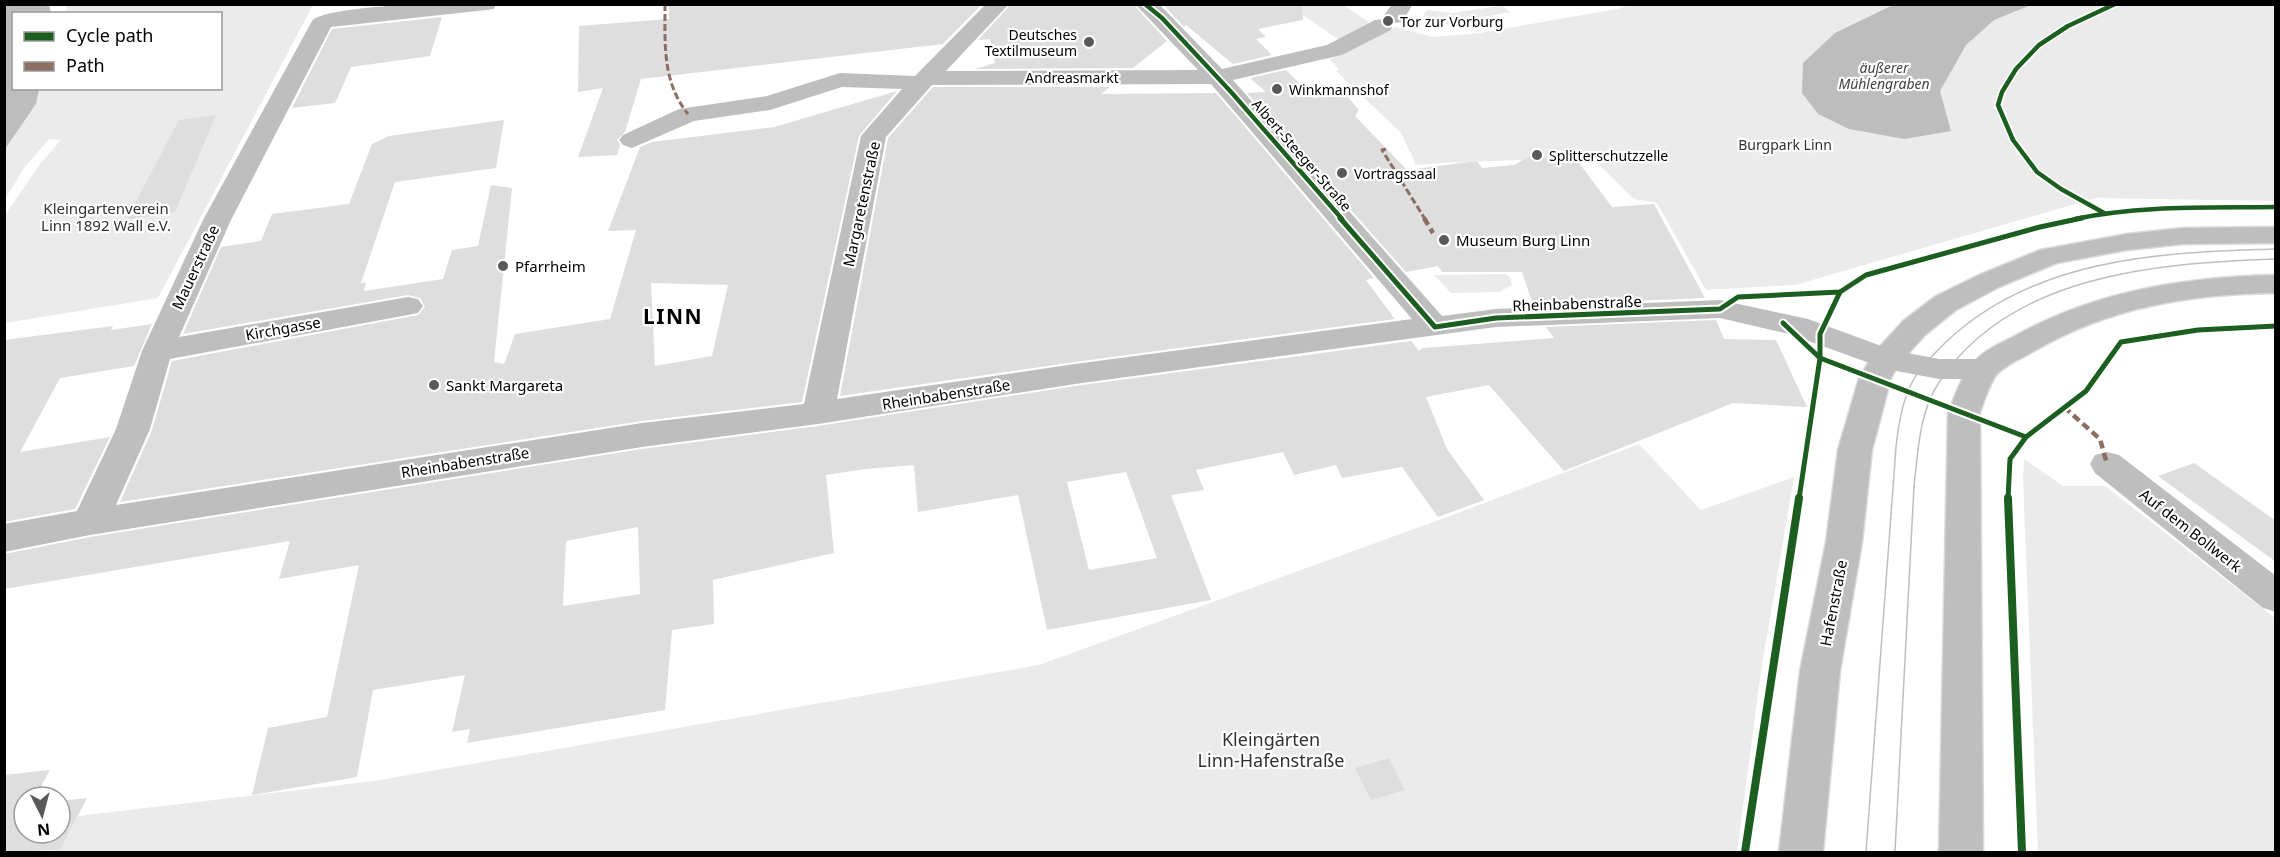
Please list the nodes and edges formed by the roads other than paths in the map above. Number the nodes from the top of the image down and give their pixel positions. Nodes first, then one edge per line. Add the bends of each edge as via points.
1 (486, 4) edge
2 (999, 4) edge
3 (1145, 4) edge
4 (1390, 18) edge
5 (1216, 77) junction
6 (925, 80) junction
7 (632, 140) dead end
8 (2276, 235) edge
9 (2276, 284) edge
10 (408, 306) dead end
11 (1436, 327) junction
12 (157, 351) junction
13 (1886, 359) junction
14 (1984, 369) junction
15 (818, 413) junction
16 (2107, 464) dead end
17 (90, 522) junction
18 (4, 538) edge
19 (2276, 597) edge
20 (1801, 852) edge
21 (1961, 852) edge

1 - 12 street, Mauerstraße via 323,22 217,220
2 - 6 street, Margaretenstraße
3 - 5 street, Albert-Steeger-Straße
4 - 5 street, Andreasmarkt via 1344,46
5 - 6 street, Andreasmarkt
5 - 11 street, Albert-Steeger-Straße
6 - 7 street, Andreasmarkt via 840,80 770,104 688,114
6 - 15 street, Margaretenstraße via 874,136
8 - 13 street via 2183,236 2050,256 1946,303 1914,328
9 - 14 street via 2187,290 2130,301 2067,320
10 - 12 street, Kirchgasse
11 - 13 street, Rheinbabenstraße via 1496,318 1720,309 1797,326
11 - 15 street, Rheinbabenstraße
12 - 17 street, Mauerstraße via 133,429
13 - 14 street, Rheinbabenstraße via 1938,369
13 - 20 street, Hafenstraße via 1875,378 1855,450 1844,542 1820,671
14 - 21 street via 1964,412
15 - 17 street, Rheinbabenstraße via 642,435
16 - 19 street, Auf dem Bollwerk
17 - 18 street, Rheinbabenstraße

